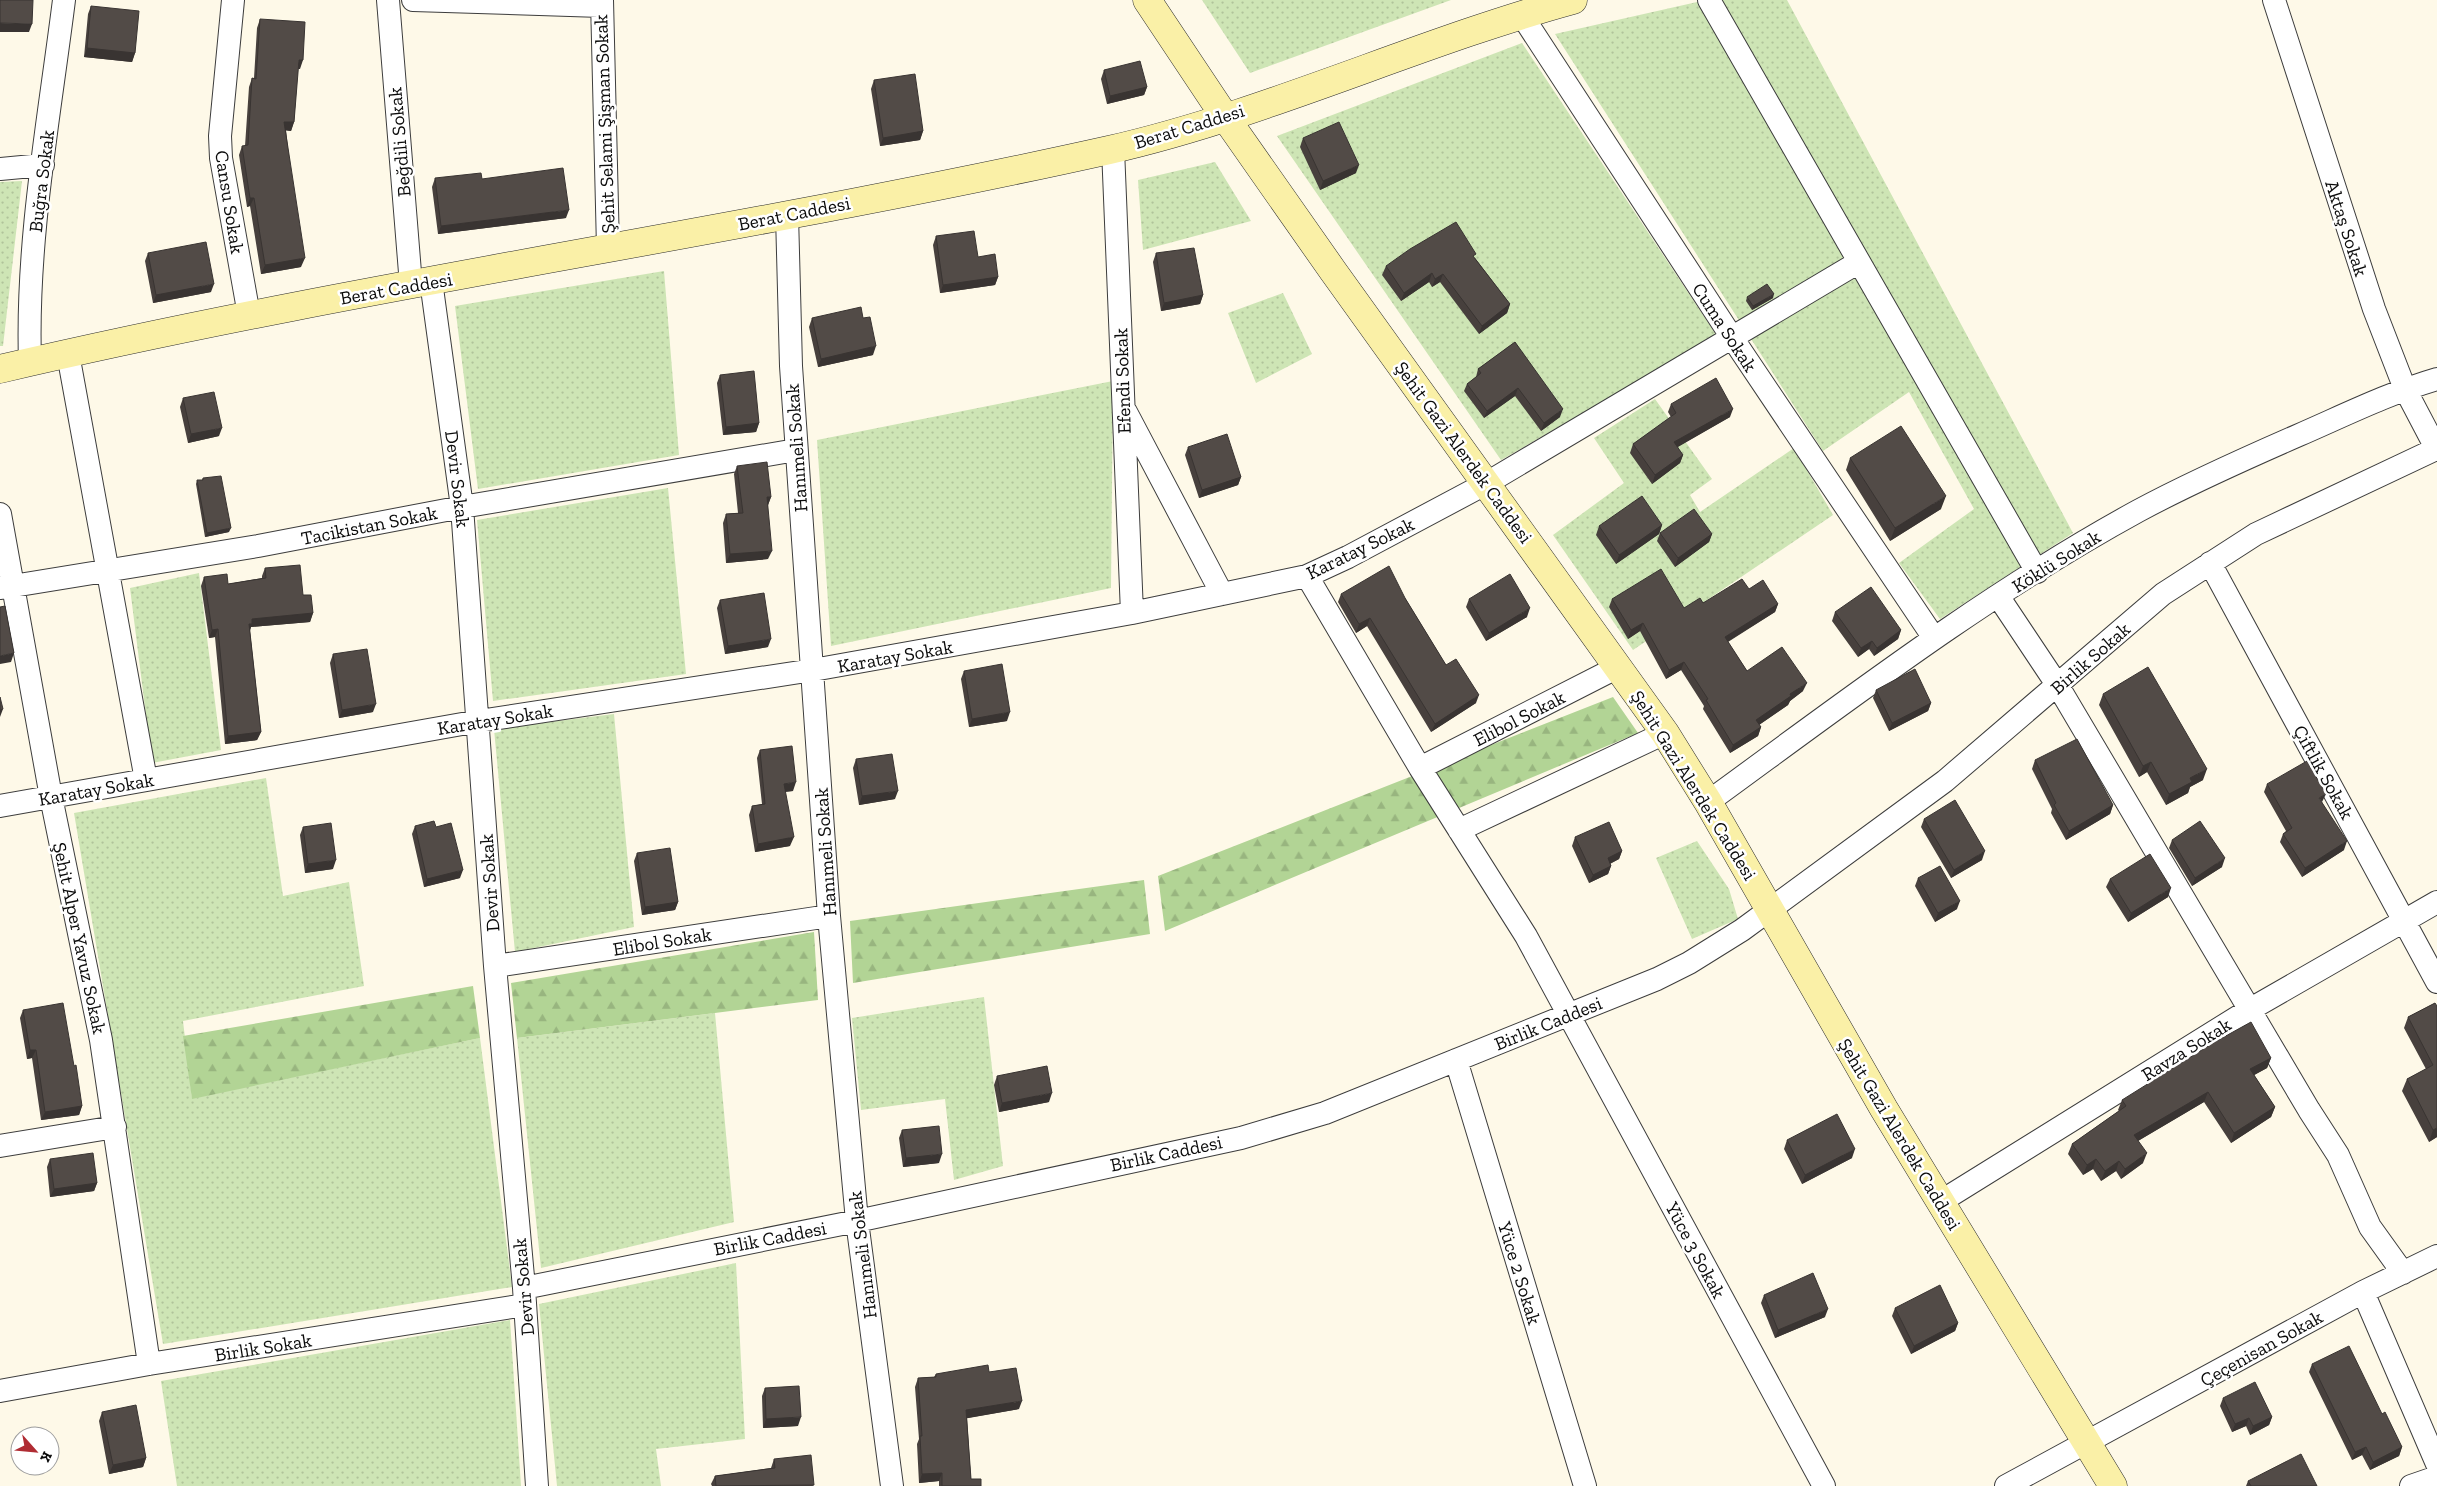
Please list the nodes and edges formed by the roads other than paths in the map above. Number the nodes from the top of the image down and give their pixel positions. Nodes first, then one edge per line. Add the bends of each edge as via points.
1 (64, 0) edge
2 (234, 0) edge
3 (388, 0) edge
4 (413, 0) edge
5 (1147, 0) edge
6 (1573, 0) edge
7 (1709, 0) edge
8 (2274, 0) edge
9 (601, 3) edge
10 (1522, 14) junction
11 (1225, 117) junction
12 (1113, 149) junction
13 (43, 165) junction
14 (0, 169) edge
15 (787, 215) junction
16 (608, 248) junction
17 (1859, 262) junction
18 (421, 283) junction
19 (249, 314) junction
20 (1731, 336) junction
21 (68, 354) junction
22 (30, 362) junction
23 (0, 369) edge
24 (2437, 379) edge
25 (2405, 389) junction
26 (1123, 407) junction
27 (796, 450) junction
28 (2437, 450) edge
29 (1487, 483) junction
30 (462, 507) junction
31 (0, 514) edge
32 (2210, 563) junction
33 (108, 570) junction
34 (2037, 572) junction
35 (1307, 576) junction
36 (7, 587) edge
37 (1222, 594) junction
38 (1998, 596) junction
39 (1132, 612) junction
40 (1934, 638) junction
41 (1618, 667) junction
42 (813, 670) junction
43 (2058, 686) junction
44 (479, 721) junction
45 (1665, 733) junction
46 (1420, 768) junction
47 (146, 780) junction
48 (51, 797) junction
49 (1708, 802) junction
50 (0, 806) edge
51 (1459, 830) junction
52 (2437, 902) edge
53 (1770, 909) junction
54 (829, 916) junction
55 (2405, 921) junction
56 (495, 966) junction
57 (2437, 982) edge
58 (2249, 1010) junction
59 (1570, 1014) junction
60 (1456, 1060) junction
61 (115, 1127) junction
62 (0, 1146) edge
63 (1940, 1202) junction
64 (857, 1221) junction
65 (2437, 1256) edge
66 (2403, 1273) junction
67 (2363, 1292) junction
68 (525, 1297) junction
69 (149, 1364) junction
70 (0, 1390) edge
71 (2087, 1444) junction
72 (2437, 1464) edge
73 (2437, 1477) edge
74 (537, 1486) edge
75 (892, 1486) edge
76 (1585, 1486) edge
77 (1824, 1486) edge
78 (2006, 1486) edge
79 (2113, 1486) edge
80 (2412, 1486) edge

1 - 13 street, Buğra Sokak
2 - 19 street, Cansu Sokak via 220,158
3 - 18 street, Beğdili Sokak
4 - 9 street
5 - 11 street, Şehit Gazi Alerdek Caddesi
6 - 10 street, Berat Caddesi
7 - 17 street
8 - 25 street, Aktaş Sokak via 2347,230
9 - 16 street, Şehit Selami Şişman Sokak
10 - 11 street, Berat Caddesi
10 - 20 street, Cuma Sokak
11 - 12 street, Berat Caddesi
11 - 29 street, Şehit Gazi Alerdek Caddesi
12 - 15 street, Berat Caddesi
12 - 26 street, Efendi Sokak
13 - 14 street
13 - 22 street, Buğra Sokak via 30,289
15 - 16 street, Berat Caddesi
15 - 27 street, Hanımeli Sokak via 790,366
16 - 18 street, Berat Caddesi
17 - 20 street, Karatay Sokak
17 - 34 street
18 - 19 street, Berat Caddesi
18 - 30 street, Devir Sokak
19 - 21 street, Berat Caddesi
20 - 29 street, Karatay Sokak
20 - 40 street, Cuma Sokak
21 - 22 street, Berat Caddesi
21 - 33 street
22 - 23 street, Berat Caddesi
24 - 25 street, Köklü Sokak
25 - 28 street, Aktaş Sokak
25 - 34 street, Köklü Sokak via 2190,484
26 - 37 street
26 - 39 street, Efendi Sokak
27 - 30 street, Tacikistan Sokak
27 - 42 street, Hanımeli Sokak
28 - 32 street, Birlik Sokak via 2256,534
29 - 35 street, Karatay Sokak
29 - 41 street, Şehit Gazi Alerdek Caddesi
30 - 33 street, Tacikistan Sokak via 258,546
30 - 44 street, Devir Sokak
31 - 36 street, Şehit Alper Yavuz Sokak
32 - 43 street, Birlik Sokak via 2163,594
32 - 55 street, Çiftlik Sokak
33 - 36 street, Tacikistan Sokak
33 - 47 street
34 - 38 street, Köklü Sokak
35 - 37 street, Karatay Sokak
35 - 46 street, Yüce 3 Sokak
36 - 48 street, Şehit Alper Yavuz Sokak
37 - 39 street, Karatay Sokak
38 - 40 street, Köklü Sokak
38 - 43 street
39 - 42 street, Karatay Sokak
40 - 49 street, Köklü Sokak
41 - 45 street, Şehit Gazi Alerdek Caddesi
41 - 46 street, Elibol Sokak
42 - 44 street, Karatay Sokak
42 - 54 street, Hanımeli Sokak
43 - 53 street, Birlik Sokak via 1945,780
43 - 58 street
44 - 47 street, Karatay Sokak
44 - 56 street, Devir Sokak
45 - 49 street, Şehit Gazi Alerdek Caddesi
45 - 51 street
46 - 51 street, Yüce 3 Sokak
47 - 48 street, Karatay Sokak
48 - 50 street, Karatay Sokak
48 - 61 street, Şehit Alper Yavuz Sokak via 101,1040
49 - 53 street, Şehit Gazi Alerdek Caddesi
51 - 59 street, Yüce 3 Sokak via 1526,936
52 - 55 street, Ravza Sokak
53 - 59 street, Birlik Caddesi via 1690,963
53 - 63 street, Şehit Gazi Alerdek Caddesi
54 - 56 street, Elibol Sokak
54 - 64 street, Hanımeli Sokak
55 - 57 street, Çiftlik Sokak
55 - 58 street, Ravza Sokak
56 - 68 street, Devir Sokak
58 - 63 street, Ravza Sokak
58 - 66 street via 2338,1155 2374,1233
59 - 60 street, Birlik Caddesi
59 - 77 street, Yüce 3 Sokak
60 - 64 street, Birlik Caddesi via 1325,1113 1241,1138
60 - 76 street, Yüce 2 Sokak
61 - 62 street
61 - 69 street, Şehit Alper Yavuz Sokak
63 - 71 street, Şehit Gazi Alerdek Caddesi
64 - 68 street, Birlik Caddesi
64 - 75 street, Hanımeli Sokak
65 - 66 street, Çeçenisan Sokak
66 - 67 street, Çeçenisan Sokak
67 - 71 street, Çeçenisan Sokak
67 - 72 street
68 - 69 street, Birlik Sokak
68 - 74 street, Devir Sokak
69 - 70 street, Birlik Sokak
71 - 78 street, Çeçenisan Sokak
71 - 79 street, Şehit Gazi Alerdek Caddesi
73 - 80 street

